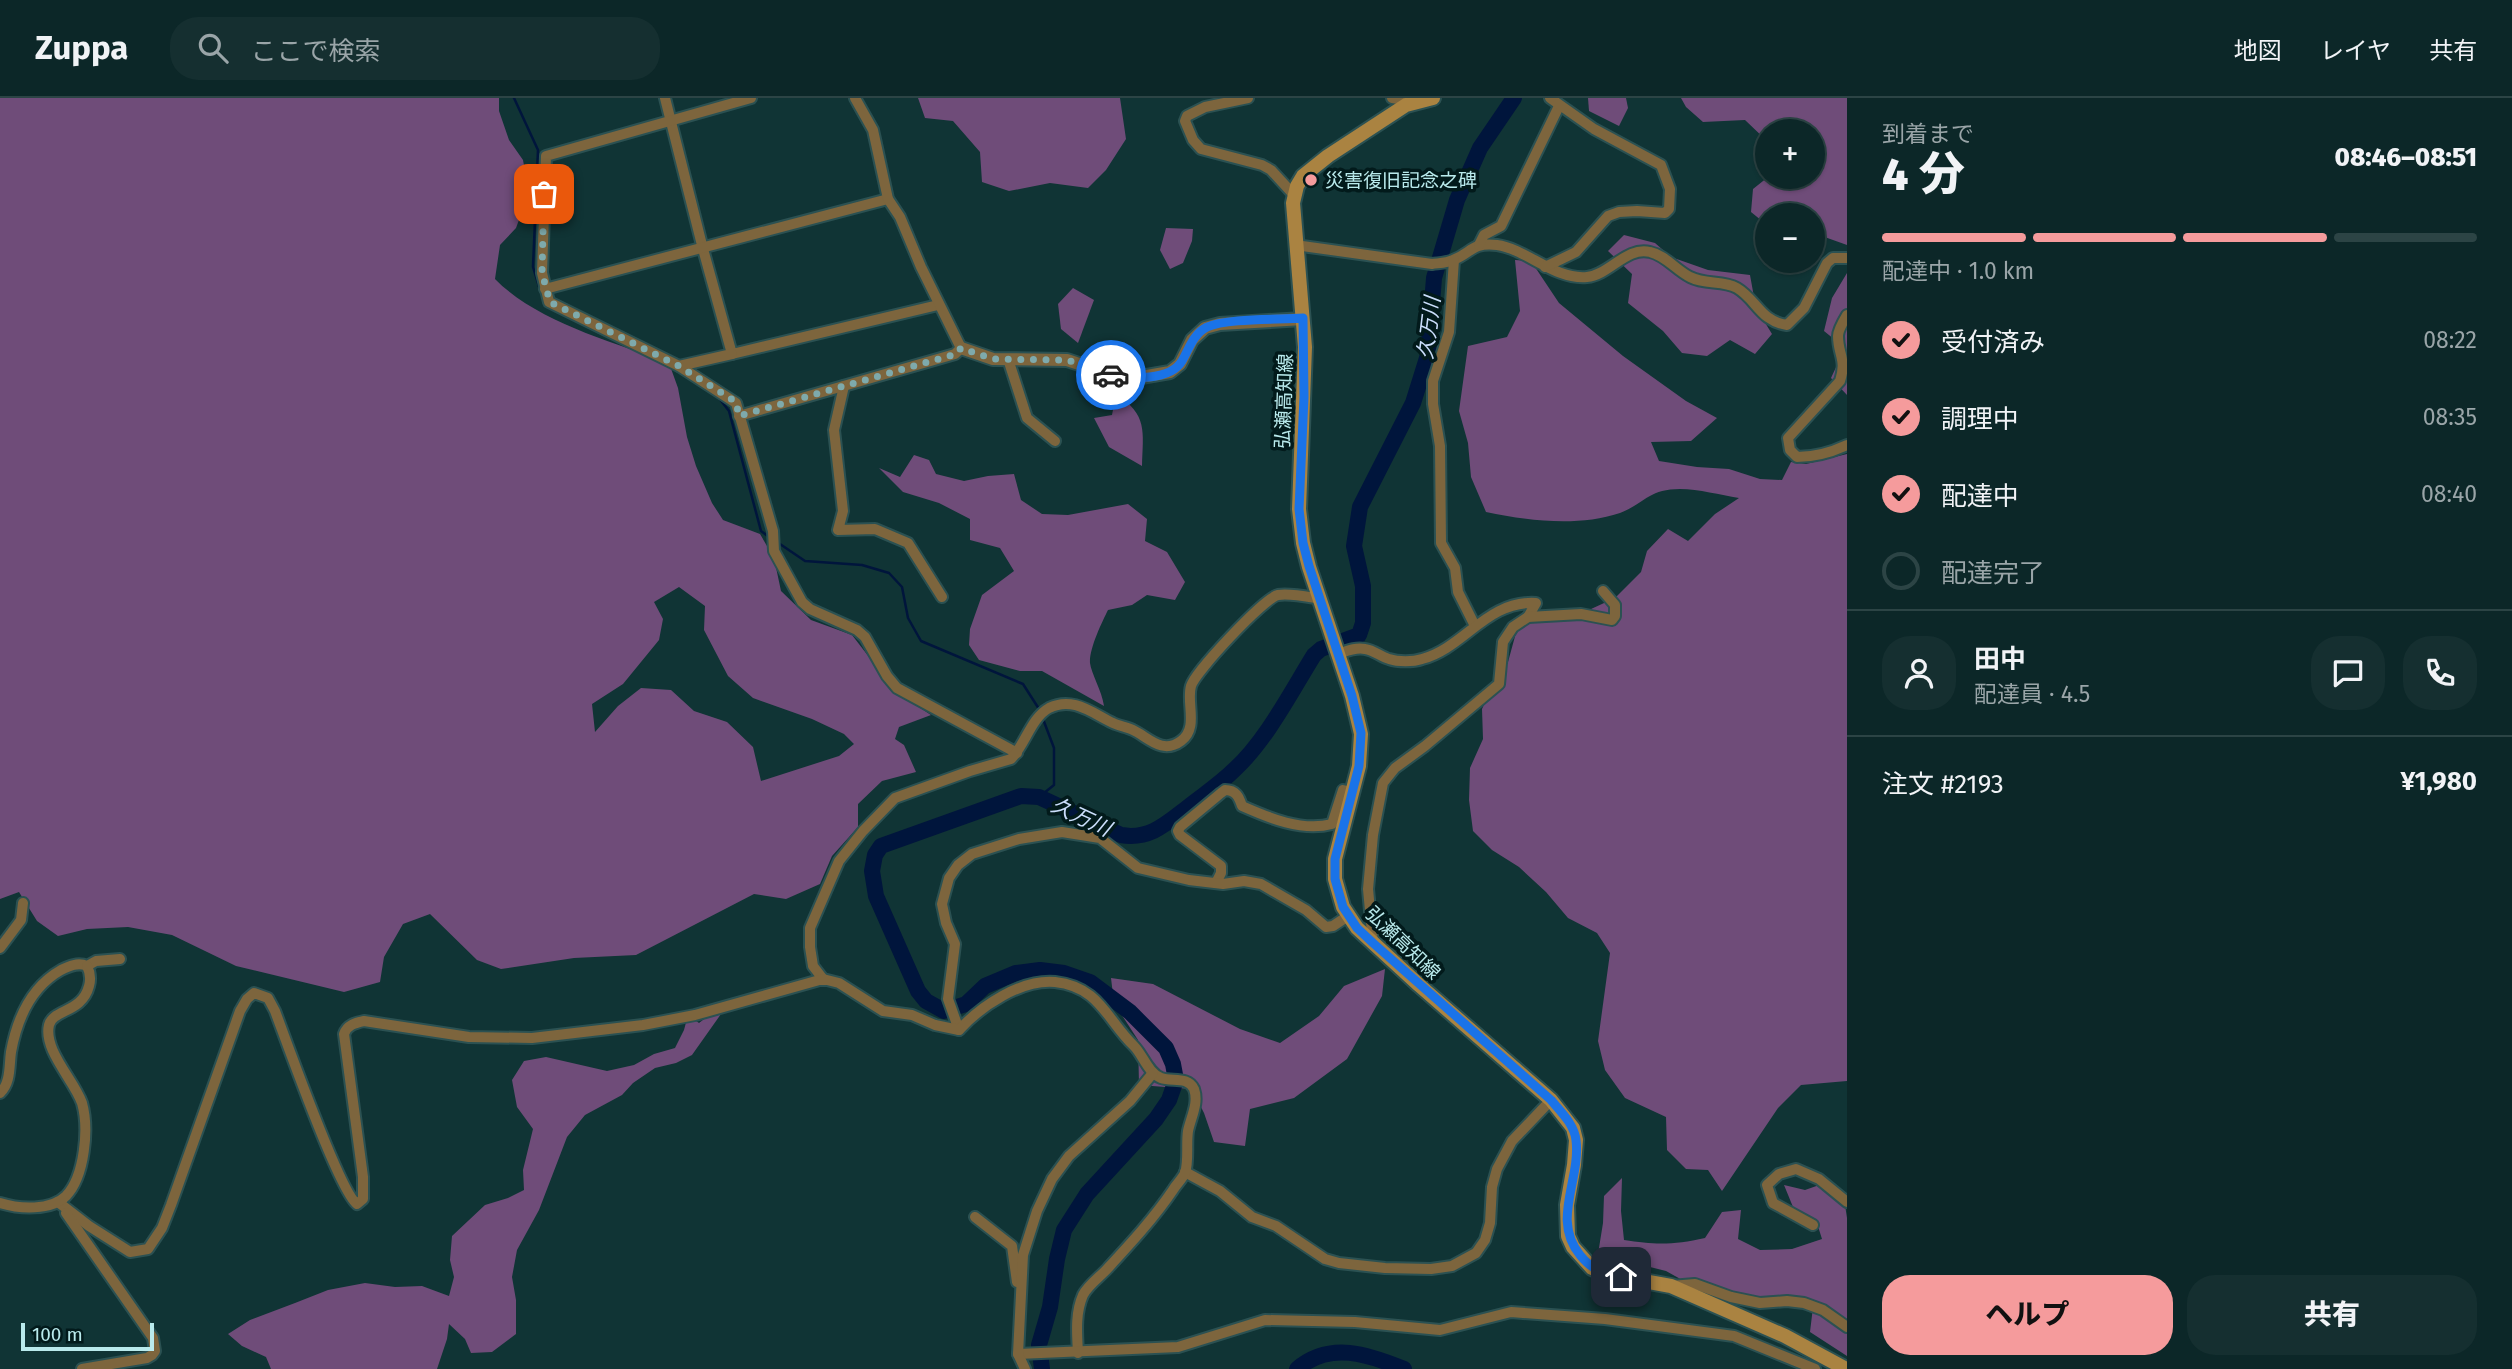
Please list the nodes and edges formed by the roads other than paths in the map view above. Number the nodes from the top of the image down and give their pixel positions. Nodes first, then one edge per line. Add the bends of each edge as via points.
1 (665, 98) edge
2 (751, 98) edge
3 (855, 98) edge
4 (1248, 98) edge
5 (1433, 98) edge
6 (1399, 101) edge
7 (1554, 102) edge
8 (671, 120) junction
9 (1294, 195) junction
10 (888, 199) junction
11 (1479, 245) junction
12 (1295, 246) junction
13 (703, 249) junction
14 (1847, 258) edge
15 (1443, 262) junction
16 (1545, 267) junction
17 (545, 289) junction
18 (938, 305) junction
19 (1847, 315) edge
20 (1303, 318) junction
21 (961, 348) junction
22 (732, 354) junction
23 (1008, 359) junction
24 (679, 366) junction
25 (844, 386) junction
26 (739, 416) junction
27 (1055, 441) dead end
28 (1847, 445) edge
29 (1603, 591) dead end
30 (942, 597) dead end
31 (1321, 599) junction
32 (1528, 617) junction
33 (1475, 626) junction
34 (1338, 652) junction
35 (1017, 753) junction
36 (1351, 792) junction
37 (1216, 883) junction
38 (23, 903) dead end
39 (1348, 916) junction
40 (1373, 943) junction
41 (0, 948) edge
42 (120, 959) dead end
43 (86, 965) junction
44 (823, 979) junction
45 (956, 1026) junction
46 (1158, 1076) junction
47 (0, 1093) edge
48 (1551, 1100) junction
49 (1185, 1172) junction
50 (58, 1202) junction
51 (1847, 1202) edge
52 (0, 1203) edge
53 (975, 1217) dead end
54 (1813, 1225) dead end
55 (1671, 1286) junction
56 (1021, 1287) junction
57 (1847, 1326) edge
58 (1024, 1353) junction
59 (1079, 1353) junction
60 (82, 1369) edge
61 (1026, 1369) edge
62 (1815, 1369) edge
63 (1846, 1369) edge

1 - 8 street
2 - 8 street
3 - 10 street via 873,130
4 - 9 street via 1205,107 1187,116 1193,140 1201,149 1262,165
5 - 6 main road
6 - 9 main road via 1313,167
7 - 11 street via 1501,226 1484,235
7 - 16 street via 1661,165 1670,188 1669,209 1665,213 1608,216 1576,251
8 - 13 street
8 - 17 street via 546,156
9 - 12 main road, 弘瀬高知線
10 - 13 street
10 - 18 street via 900,216
11 - 15 street
11 - 16 street via 1498,245
12 - 15 street
12 - 20 main road, 弘瀬高知線
13 - 17 street
13 - 22 street
14 - 16 street via 1827,262 1804,308 1787,325 1774,323 1732,285 1700,281 1649,251 1637,252 1588,278
15 - 33 street via 1449,332 1433,381 1440,446 1441,543
17 - 24 street via 550,302
18 - 21 street
18 - 22 street
19 - 28 street via 1838,336 1845,371 1822,404 1788,438 1797,457 1829,453
20 - 23 street via 1205,328 1170,372 1141,377 1115,376 1067,360
20 - 31 main road, 弘瀬高知線 via 1299,509 1303,543
21 - 23 street
21 - 25 street via 956,354
22 - 24 street
23 - 27 street via 1027,418
24 - 26 street via 736,402
25 - 26 street
25 - 30 street via 834,430 844,511 838,530 875,529 908,543
26 - 35 street via 774,546 802,602 865,637 897,688
29 - 32 street via 1615,605 1612,620 1581,614
31 - 34 main road, 弘瀬高知線
31 - 35 street via 1279,595 1245,621 1193,680 1191,724 1181,741 1171,745 1150,742 1089,709 1066,703 1048,709 1038,719
32 - 33 street via 1536,603 1507,606
32 - 40 street via 1513,627 1503,642 1499,684 1395,768 1383,783 1368,889
33 - 34 street via 1436,654 1419,660 1391,660 1368,649
34 - 36 main road, 弘瀬高知線 via 1361,733 1359,766
35 - 44 street via 1011,759 895,798 863,831 839,861 810,928 813,966
36 - 37 street via 1343,790 1332,824 1323,827 1284,823 1242,806 1233,791 1225,790 1178,831 1221,866
36 - 39 main road, 弘瀬高知線 via 1335,859 1339,895
37 - 39 street via 1261,884 1326,927
37 - 45 street via 1138,868 1100,838 1062,832 972,853 949,878 942,904 955,944 948,999
38 - 41 street via 21,920
39 - 40 main road, 弘瀬高知線
40 - 48 main road, 弘瀬高知線
42 - 43 street
43 - 47 street via 58,971 30,998 16,1032 9,1077
43 - 50 street via 90,982 84,999 49,1025 50,1042 76,1088 86,1122 77,1176 66,1197
44 - 45 street via 839,983 883,1011
44 - 50 street via 643,1026 532,1038 469,1037 364,1021 351,1025 344,1034 363,1177 362,1199 357,1204 336,1168 275,1011 268,998 254,993 240,1011 171,1205 148,1250 130,1252
45 - 46 street via 1017,987 1042,981 1070,984 1102,1004
46 - 49 street via 1187,1081 1193,1087 1195,1107
46 - 56 street via 1069,1156 1052,1179 1023,1255
48 - 49 street via 1512,1141 1497,1169 1485,1241 1476,1253 1452,1266 1385,1268 1325,1259
48 - 55 main road, 弘瀬高知線 via 1573,1128 1576,1140 1566,1223 1573,1247 1605,1275
49 - 59 street via 1163,1205 1084,1294 1077,1323
50 - 52 street via 38,1207
50 - 60 street via 155,1346 147,1358
51 - 54 street via 1819,1179 1796,1169 1779,1174 1767,1185 1773,1203
53 - 56 street via 1012,1246
55 - 57 street via 1695,1284 1759,1303 1804,1303
55 - 63 main road, 弘瀬高知線 via 1785,1336
56 - 58 street
58 - 59 street
58 - 61 street
59 - 62 street via 1178,1347 1265,1320 1440,1330 1511,1312 1734,1336

